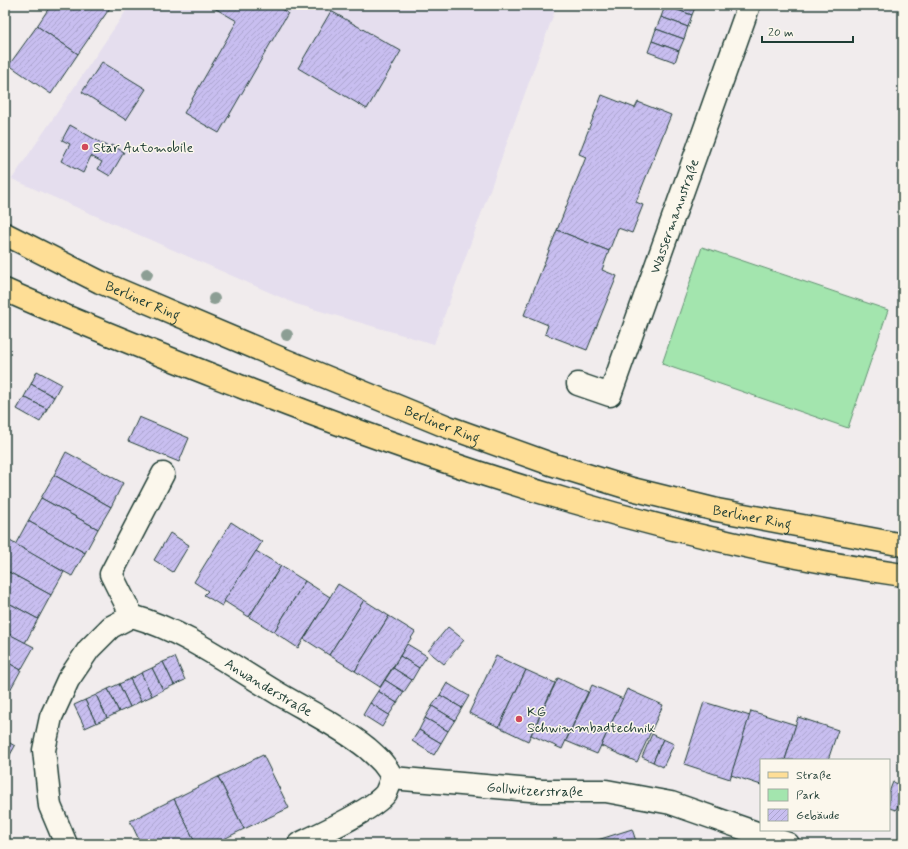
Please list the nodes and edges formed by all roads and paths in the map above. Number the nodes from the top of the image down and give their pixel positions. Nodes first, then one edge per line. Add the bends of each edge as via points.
1 (749, 5) edge
2 (5, 234) edge
3 (5, 290) edge
4 (578, 384) dead end
5 (163, 474) dead end
6 (903, 545) edge
7 (903, 575) edge
8 (132, 616) junction
9 (392, 778) junction
10 (66, 844) edge
11 (299, 844) edge
12 (788, 844) edge

1 - 4 street, Wassermannstraße via 610,395
2 - 6 main road, Berliner Ring via 100,282 275,356 448,427 551,464 632,489 717,510
3 - 7 main road, Berliner Ring via 80,324 344,427 436,460 630,518 844,567
5 - 8 street via 111,574
8 - 9 street, Anwanderstraße via 152,622 186,639 349,736 384,764
8 - 10 street via 111,628 90,649 68,680 51,717 44,750 50,806
9 - 11 street via 386,793 374,803
9 - 12 street, Gollwitzerstraße via 542,791 606,791 671,803

